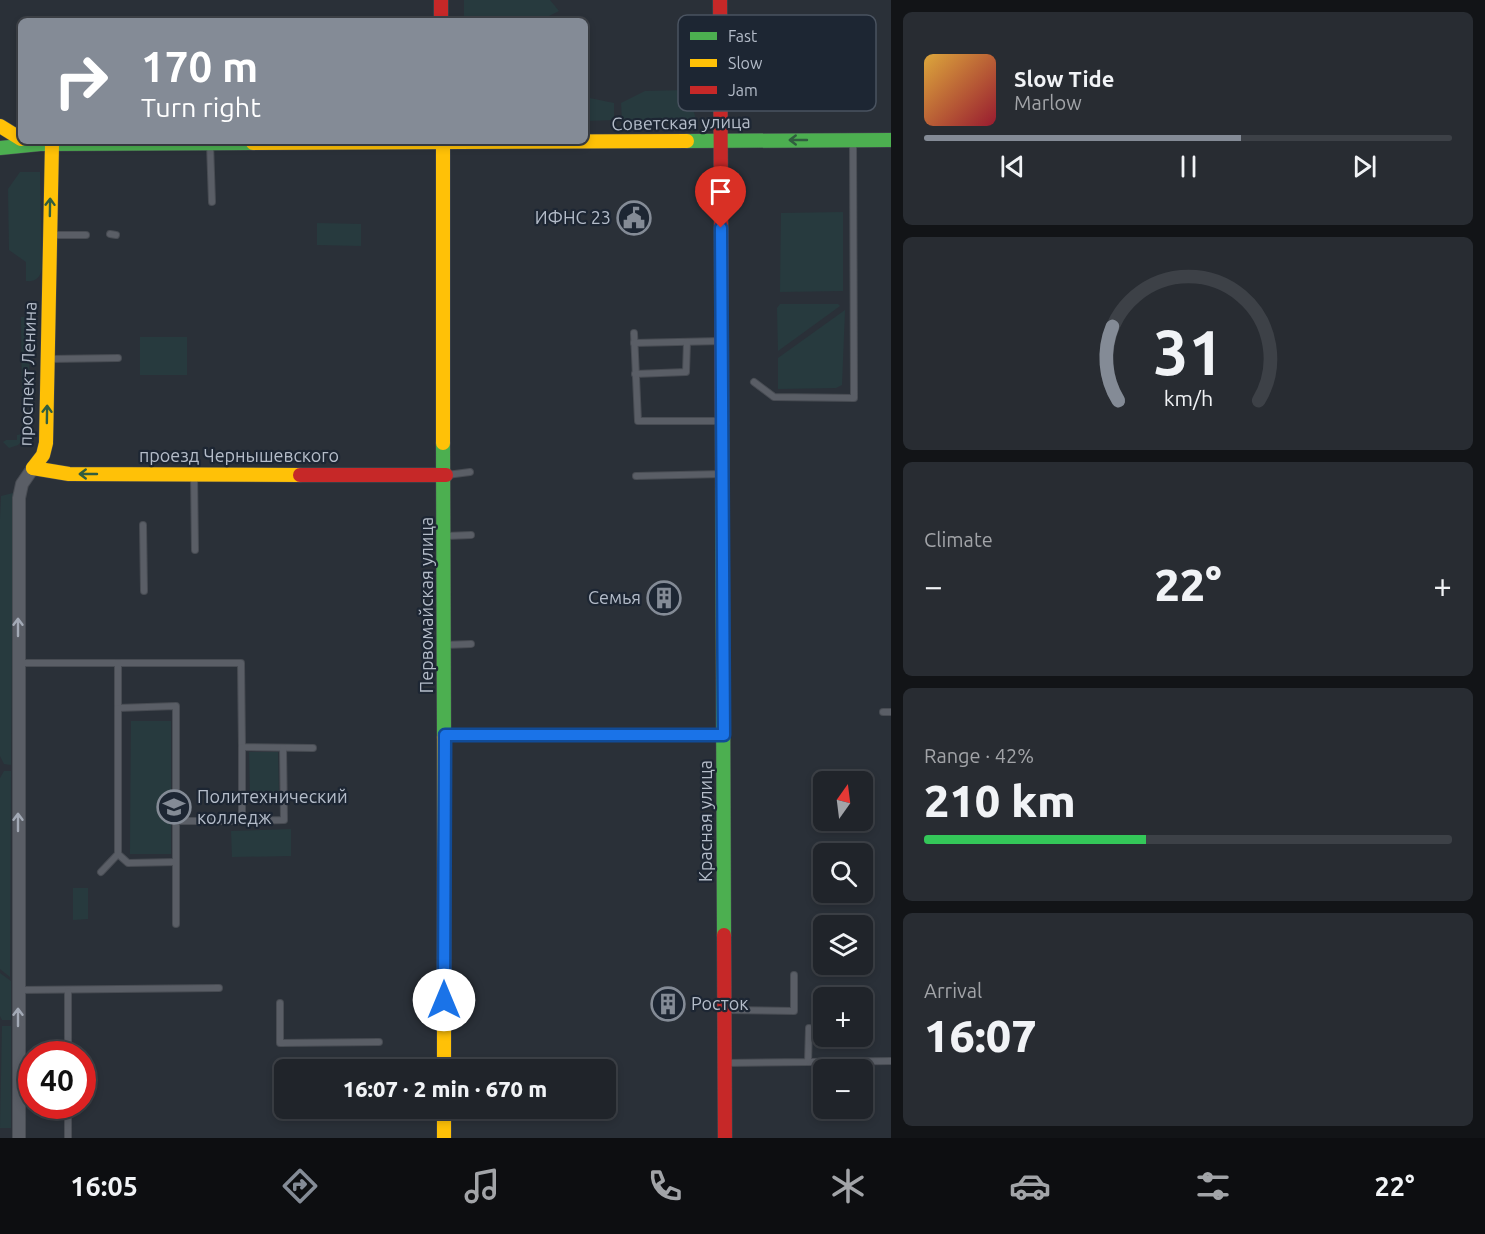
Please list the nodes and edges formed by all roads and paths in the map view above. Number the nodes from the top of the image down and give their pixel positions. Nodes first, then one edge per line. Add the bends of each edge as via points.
1 (441, 0) edge
2 (720, 0) edge
3 (720, 15) edge
4 (441, 18) edge
5 (721, 111) edge
6 (0, 126) edge
7 (18, 137) edge
8 (721, 140) junction
9 (852, 140) junction
10 (891, 140) edge
11 (588, 141) edge
12 (32, 144) edge
13 (40, 144) edge
14 (210, 144) edge
15 (443, 144) edge
16 (0, 148) edge
17 (212, 202) dead end
18 (50, 235) junction
19 (86, 235) dead end
20 (634, 333) dead end
21 (722, 341) junction
22 (687, 342) junction
23 (634, 343) junction
24 (118, 358) dead end
25 (48, 360) junction
26 (635, 374) junction
27 (754, 382) dead end
28 (722, 421) junction
29 (33, 468) junction
30 (470, 472) dead end
31 (194, 474) junction
32 (723, 474) junction
33 (446, 475) junction
34 (636, 476) dead end
35 (143, 525) dead end
36 (471, 535) dead end
37 (446, 536) junction
38 (195, 550) dead end
39 (144, 591) dead end
40 (471, 644) dead end
41 (446, 645) junction
42 (18, 663) junction
43 (118, 663) junction
44 (118, 708) junction
45 (883, 712) dead end
46 (891, 712) edge
47 (445, 735) junction
48 (724, 735) junction
49 (242, 747) junction
50 (283, 748) junction
51 (313, 748) dead end
52 (176, 821) junction
53 (242, 821) junction
54 (118, 854) junction
55 (176, 862) junction
56 (101, 872) dead end
57 (176, 924) dead end
58 (794, 975) dead end
59 (219, 988) dead end
60 (18, 990) junction
61 (68, 991) junction
62 (280, 1003) dead end
63 (725, 1010) junction
64 (809, 1028) dead end
65 (68, 1041) edge
66 (379, 1041) dead end
67 (444, 1059) edge
68 (891, 1061) edge
69 (725, 1062) junction
70 (808, 1062) junction
71 (68, 1119) edge
72 (444, 1119) edge
73 (18, 1138) edge
74 (68, 1138) edge
75 (444, 1138) edge
76 (725, 1138) edge

1 - 4 main road
2 - 3 main road, Красная улица
5 - 8 main road, Красная улица
6 - 7 main road
9 -> 8 main road, Советская улица
8 - 11 main road, Советская улица
8 - 21 main road, Красная улица
9 - 10 main road, Советская улица
9 - 27 lane via 854,398 774,397
12 - 16 main road, Советская улица
18 -> 13 main road, проспект Ленина
14 - 17 lane
15 - 33 main road, Первомайская улица
18 - 19 lane
18 - 25 main road, проспект Ленина
20 - 23 lane
21 - 22 lane
21 - 28 main road, Красная улица
22 - 23 lane
22 - 26 lane via 686,372
23 - 26 lane
24 - 25 lane
29 -> 25 main road, проспект Ленина via 46,443
26 - 28 lane via 638,421
28 - 32 main road, Красная улица
31 -> 29 main road, проезд Чернышевского via 69,474
42 -> 29 street, проспект Ленина via 19,498 22,484
30 - 33 lane
31 - 33 main road, проезд Чернышевского
31 - 38 lane
32 - 34 lane
32 - 48 main road, Красная улица
33 - 37 main road, Первомайская улица
35 - 39 lane
36 - 37 lane
37 - 41 main road, Первомайская улица
40 - 41 lane
41 - 47 main road, Первомайская улица
42 - 43 lane
60 -> 42 street, проспект Ленина
43 - 44 lane
43 - 49 lane via 242,663
44 - 52 lane via 176,706
44 - 54 lane
45 - 46 lane
47 - 48 lane
47 - 67 main road, Первомайская улица
48 - 63 main road, Красная улица
49 - 50 lane
49 - 53 lane
50 - 51 lane
50 - 53 lane via 284,820
52 - 53 lane
52 - 55 lane
54 - 55 lane via 128,863
54 - 56 lane
55 - 57 lane
58 - 63 lane via 794,1011
59 - 61 lane
60 - 61 lane
73 -> 60 street, проспект Ленина
61 - 65 lane
62 - 66 lane via 280,1043
63 - 69 main road, Красная улица
64 - 70 lane
68 - 70 lane
69 - 70 lane
69 - 76 main road, Красная улица
71 - 74 lane
72 - 75 main road

